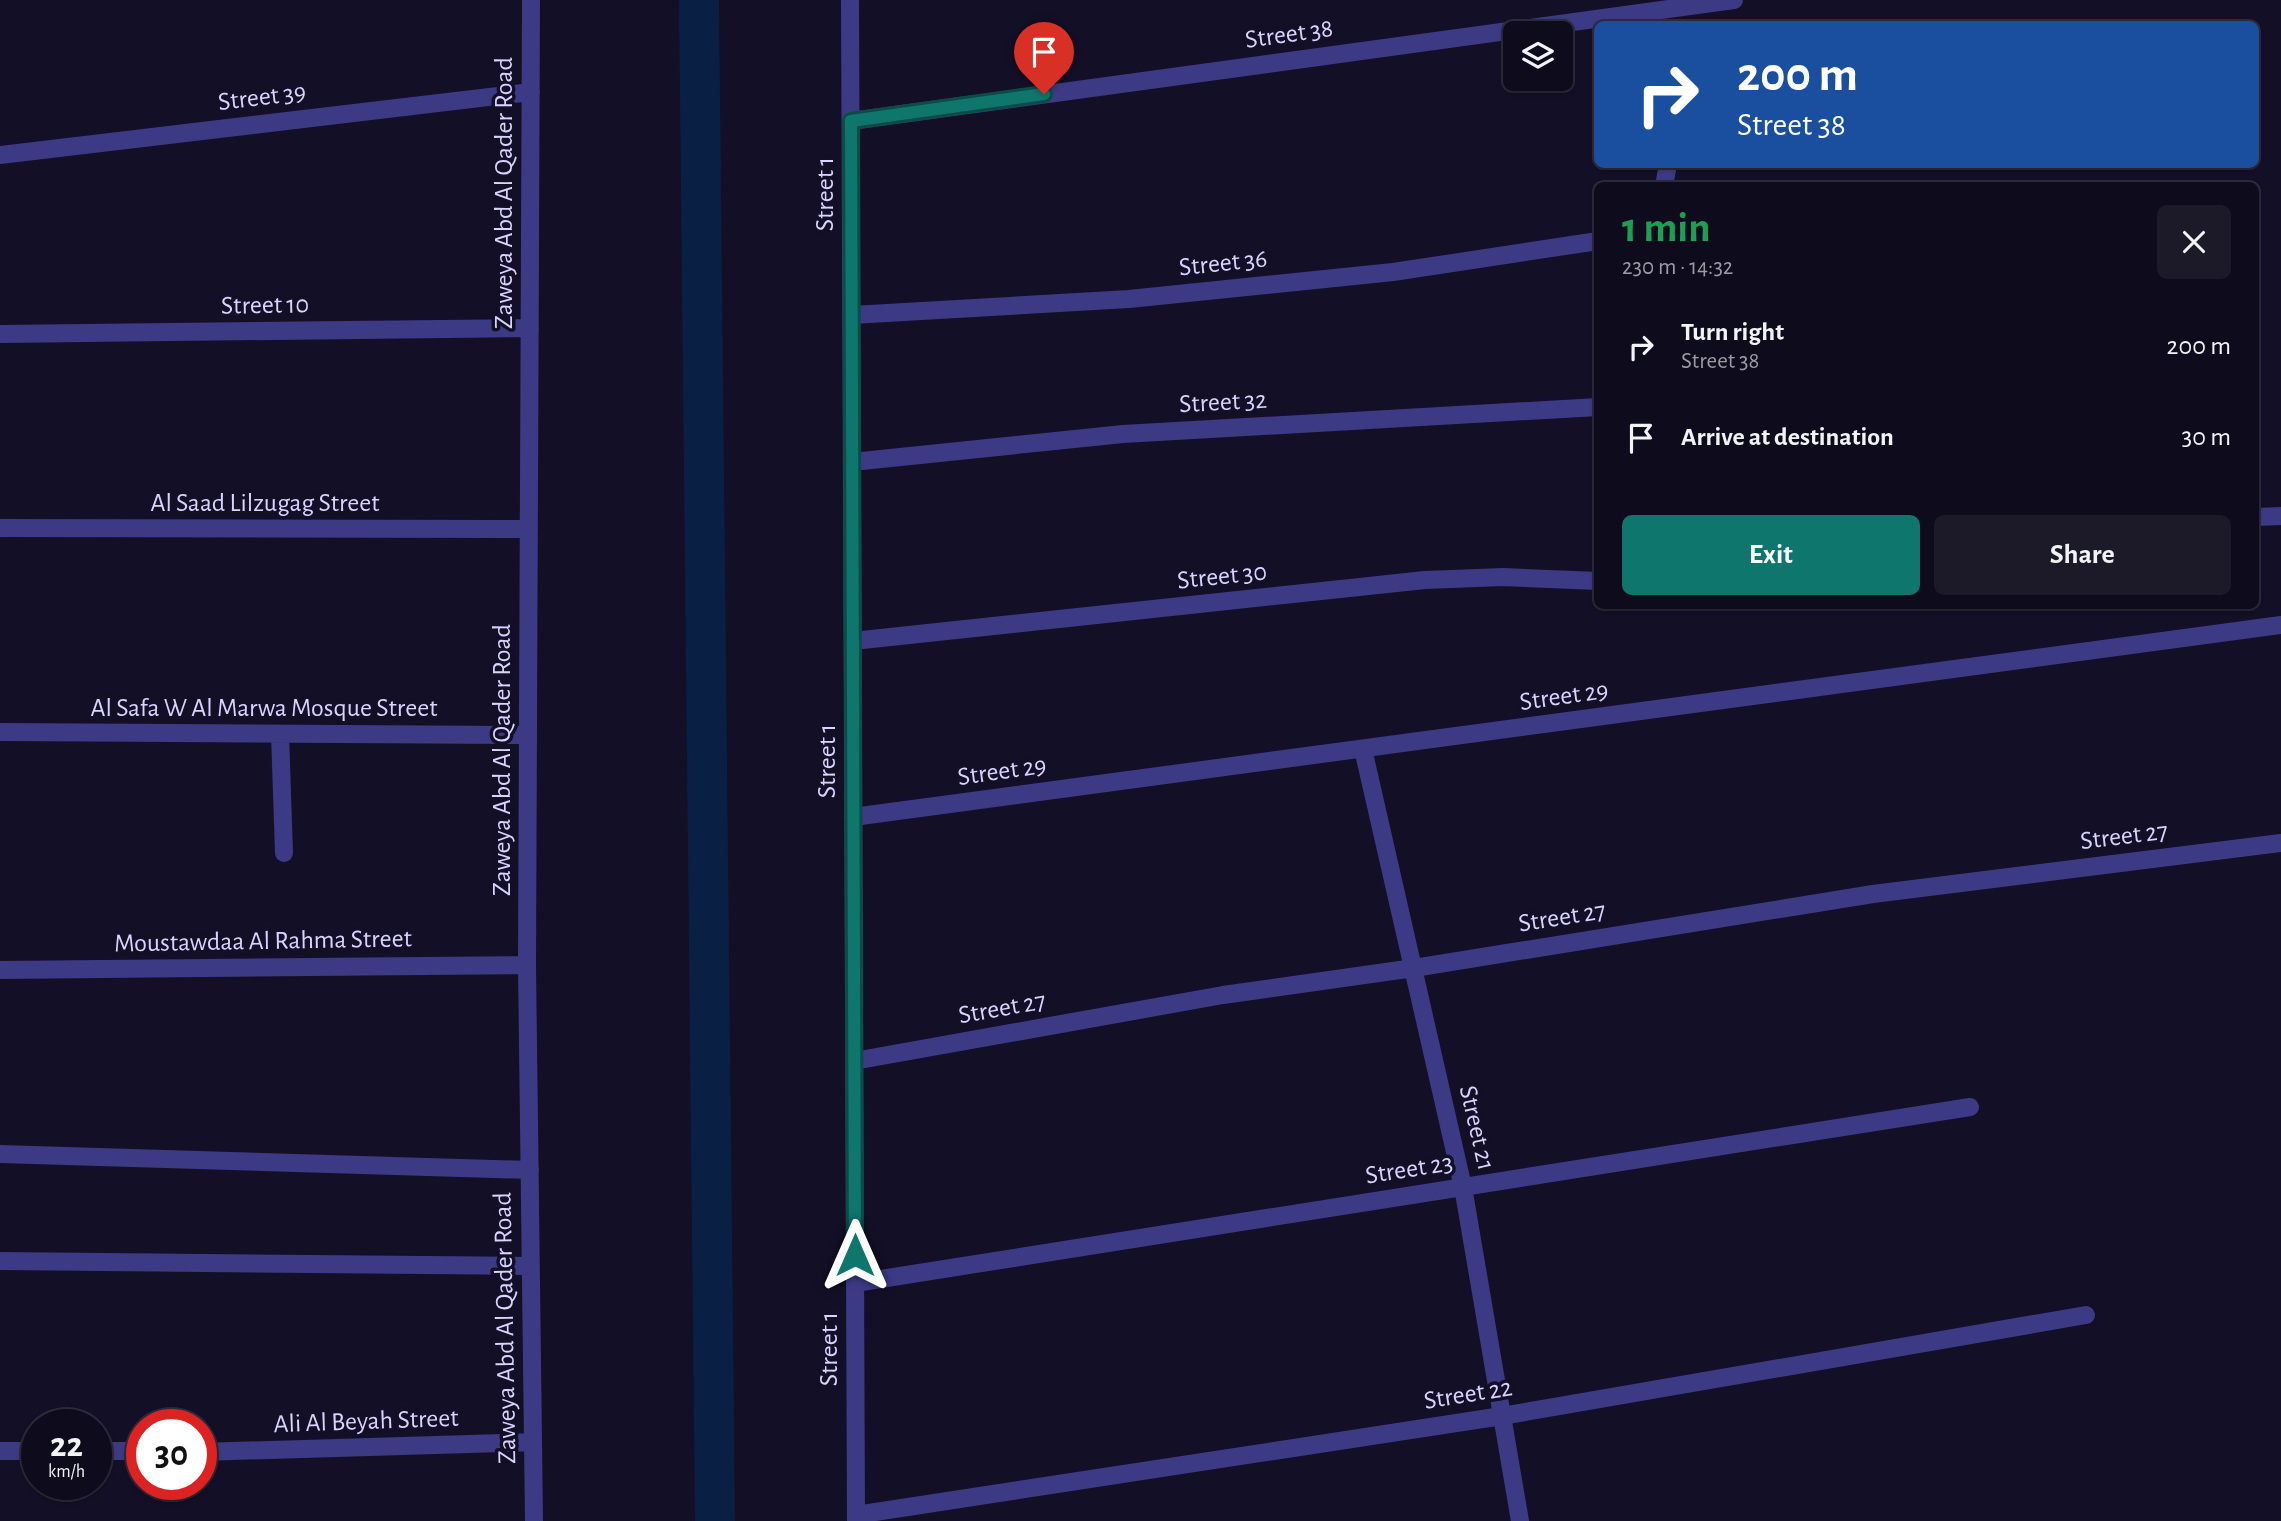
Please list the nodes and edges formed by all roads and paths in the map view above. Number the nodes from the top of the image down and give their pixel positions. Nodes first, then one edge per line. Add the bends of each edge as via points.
1 (531, 0) edge
2 (850, 0) edge
3 (1734, 0) edge
4 (1653, 18) edge
5 (1630, 21) edge
6 (1594, 26) edge
7 (531, 92) junction
8 (851, 121) junction
9 (0, 155) edge
10 (1594, 242) edge
11 (852, 314) junction
12 (530, 328) junction
13 (0, 334) edge
14 (1594, 407) edge
15 (852, 462) junction
16 (2281, 516) edge
17 (2259, 517) edge
18 (0, 528) edge
19 (529, 529) junction
20 (1594, 582) edge
21 (2281, 625) edge
22 (853, 641) junction
23 (0, 733) edge
24 (280, 734) junction
25 (528, 735) junction
26 (1363, 749) junction
27 (853, 817) junction
28 (2281, 843) edge
29 (284, 853) dead end
30 (527, 965) junction
31 (1414, 968) junction
32 (0, 970) edge
33 (854, 1061) junction
34 (1970, 1107) dead end
35 (0, 1154) edge
36 (530, 1170) junction
37 (1463, 1187) junction
38 (0, 1261) edge
39 (531, 1266) junction
40 (855, 1283) junction
41 (2086, 1315) dead end
42 (1502, 1416) junction
43 (533, 1442) junction
44 (0, 1451) edge
45 (21, 1451) edge
46 (217, 1452) edge
47 (856, 1518) edge
48 (534, 1521) edge
49 (1520, 1521) edge

1 - 7 street, Zaweya Abd Al Qader Road
2 - 8 street, Street 1
3 - 4 street, Street 38
4 - 5 street, Street 38
6 - 8 street, Street 38
7 - 9 street, Street 39
7 - 12 street, Zaweya Abd Al Qader Road
8 - 11 street, Street 1
10 - 11 street, Street 36 via 1393,272 1129,299
11 - 15 street, Street 1
12 - 13 street, Street 10
12 - 19 street, Zaweya Abd Al Qader Road
14 - 15 street, Street 32 via 1123,434
15 - 22 street, Street 1
16 - 17 street
18 - 19 street, Al Saad Lilzugag Street
19 - 25 street, Zaweya Abd Al Qader Road
20 - 22 street, Street 30 via 1503,577 1425,580
21 - 26 street, Street 29
22 - 27 street, Street 1
23 - 24 street, Al Safa W Al Marwa Mosque Street
24 - 25 street, Al Safa W Al Marwa Mosque Street
24 - 29 street
25 - 30 street, Zaweya Abd Al Qader Road
26 - 27 street, Street 29
26 - 31 street, Street 21
27 - 33 street, Street 1
28 - 31 street, Street 27 via 1873,894
30 - 32 street, Moustawdaa Al Rahma Street
30 - 36 street, Zaweya Abd Al Qader Road
31 - 33 street, Street 27 via 1223,995
31 - 37 street, Street 21
33 - 40 street, Street 1
34 - 37 street, Street 23
35 - 36 street
36 - 39 street, Zaweya Abd Al Qader Road
37 - 40 street, Street 23
37 - 42 street, Street 21
38 - 39 street
39 - 43 street, Zaweya Abd Al Qader Road
40 - 47 street, Street 1
41 - 42 street, Street 22
42 - 47 street, Street 22
42 - 49 street, Street 21
43 - 46 street, Ali Al Beyah Street
43 - 48 street, Zaweya Abd Al Qader Road
44 - 45 street

